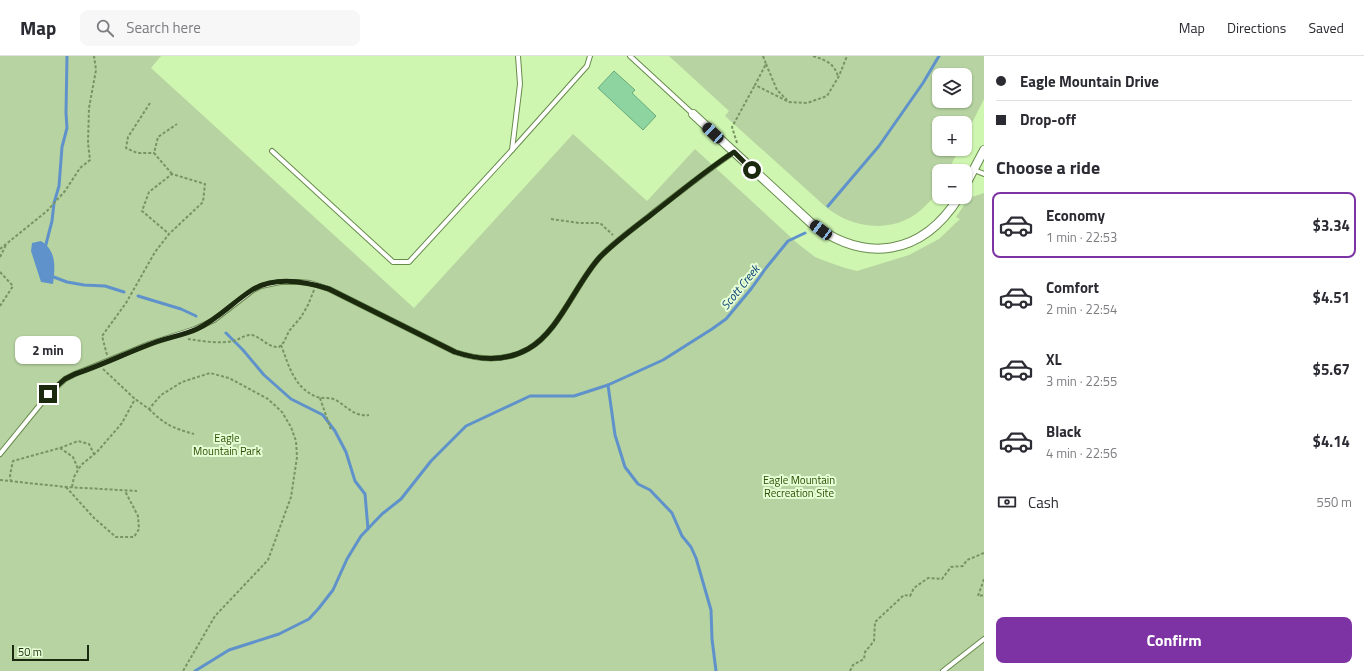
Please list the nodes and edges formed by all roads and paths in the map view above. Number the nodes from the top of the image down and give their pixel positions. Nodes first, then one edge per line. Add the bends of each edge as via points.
1 (94, 56) edge
2 (518, 56) edge
3 (590, 56) edge
4 (630, 56) edge
5 (813, 56) edge
6 (828, 56) edge
7 (847, 56) edge
8 (763, 57) edge
9 (824, 60) junction
10 (766, 64) junction
11 (838, 77) junction
12 (755, 85) junction
13 (789, 102) junction
14 (150, 103) dead end
15 (693, 114) joint
16 (177, 124) dead end
17 (512, 150) junction
18 (984, 150) edge
19 (272, 151) dead end
20 (734, 152) junction
21 (154, 153) junction
22 (974, 170) junction
23 (172, 174) junction
24 (972, 174) edge
25 (984, 174) edge
26 (954, 204) edge
27 (551, 219) dead end
28 (169, 234) junction
29 (618, 240) junction
30 (6, 244) junction
31 (0, 249) edge
32 (0, 257) edge
33 (0, 272) edge
34 (316, 285) junction
35 (0, 306) edge
36 (185, 338) dead end
37 (282, 345) junction
38 (109, 362) junction
39 (99, 365) junction
40 (320, 398) junction
41 (135, 399) junction
42 (149, 409) junction
43 (369, 416) dead end
44 (331, 430) dead end
45 (194, 434) dead end
46 (60, 448) junction
47 (0, 454) edge
48 (94, 454) junction
49 (78, 470) junction
50 (0, 480) edge
51 (11, 482) junction
52 (66, 487) junction
53 (72, 487) junction
54 (125, 490) junction
55 (137, 491) dead end
56 (984, 553) edge
57 (984, 579) edge
58 (984, 595) edge
59 (984, 639) edge
60 (947, 669) edge
61 (182, 671) edge
62 (850, 671) edge
63 (943, 671) edge

1 - 30 path via 96,70 89,108 90,160 80,168 47,211
2 - 17 lane via 520,84
3 - 17 lane via 587,66
4 - 15 lane
5 - 9 path
6 - 9 path
7 - 11 path
8 - 10 path
9 - 11 path via 836,69
10 - 12 path
10 - 13 path via 777,90
11 - 13 path via 827,96 807,103
12 - 13 path
12 - 20 path via 732,127 737,142
14 - 21 path via 128,137 126,148 137,153
15 - 20 street
16 - 21 path via 158,138
17 - 19 lane via 409,262 393,262
18 - 22 street
20 - 26 street via 811,223 834,238 855,246 885,248 915,240 933,228
20 - 29 lane via 696,178
21 - 23 path
22 - 24 street
22 - 25 lane
23 - 28 path via 149,192 142,211
23 - 28 path via 205,184 203,202
27 - 29 path via 600,223
28 - 38 path via 102,336
29 - 34 lane via 592,267 544,336 529,349 496,359 455,352 352,300
30 - 31 path
30 - 32 path
33 - 35 path via 13,286
34 - 37 path via 308,305 289,330
34 - 38 lane via 287,281 262,286 196,330 149,344
36 - 37 path via 228,342 249,334 275,347
37 - 40 path via 288,365 301,387
38 - 39 lane
39 - 41 path
39 - 47 lane via 70,377 56,387
40 - 43 path via 335,400 358,415
40 - 44 path
41 - 42 path
41 - 48 path via 122,423
42 - 45 path via 159,420
42 - 61 path via 161,395 182,382 210,373 229,378 268,399 282,412 296,441 297,457 291,497 268,560 214,616
46 - 48 path via 78,441 89,444
46 - 49 path via 73,457
46 - 51 path via 13,461
48 - 49 path
49 - 53 path
50 - 51 path
51 - 52 path
52 - 53 path
52 - 54 path via 94,518 116,537 134,537 139,529 138,516
53 - 54 path
54 - 55 path
56 - 62 path via 967,560 963,566 951,567 942,579 928,578 914,588 910,596 904,595 875,622 874,641 865,652 864,659 853,665
57 - 58 path via 978,596
59 - 60 lane
60 - 63 lane

